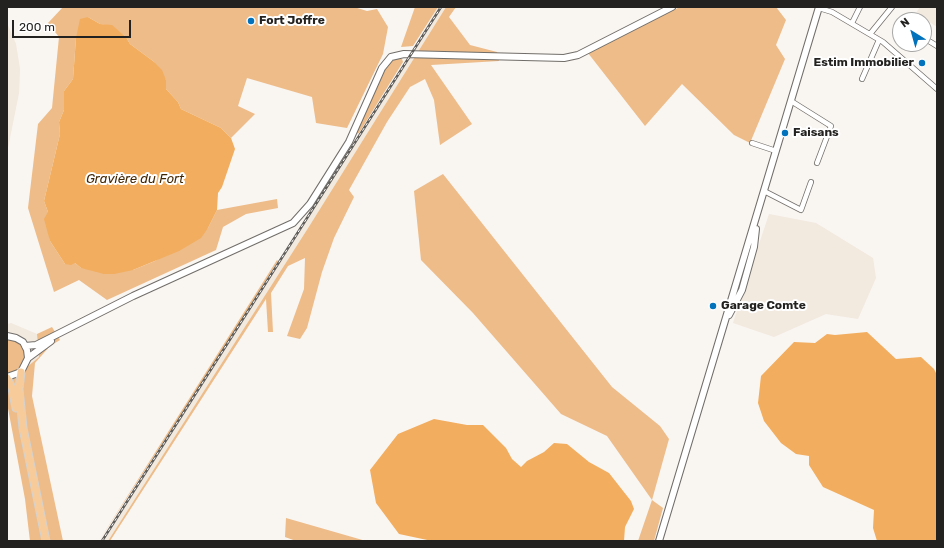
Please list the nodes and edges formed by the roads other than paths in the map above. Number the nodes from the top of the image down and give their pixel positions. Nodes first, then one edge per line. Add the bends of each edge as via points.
1 (672, 7) edge
2 (860, 7) edge
3 (892, 7) edge
4 (819, 8) edge
5 (852, 23) junction
6 (870, 34) junction
7 (879, 40) junction
8 (862, 79) dead end
9 (936, 87) edge
10 (791, 101) junction
11 (752, 143) dead end
12 (776, 151) junction
13 (817, 163) dead end
14 (811, 182) dead end
15 (764, 191) junction
16 (75, 325) junction
17 (7, 336) edge
18 (25, 346) junction
19 (28, 358) junction
20 (21, 372) junction
21 (7, 378) edge
22 (45, 541) edge
23 (659, 541) edge

1 - 16 main road via 578,55 564,58 398,55 389,59 383,66 353,135 310,204 297,220 284,229 249,242
2 - 5 street
3 - 6 street
4 - 5 street
4 - 10 main road
5 - 6 street
6 - 7 street
7 - 8 street
7 - 9 street
10 - 12 main road
10 - 13 street via 832,126
11 - 12 street
12 - 15 main road
14 - 15 street via 801,210
15 - 23 main road via 742,277 739,299 723,327
16 - 18 main road via 36,345
16 - 19 main road
17 - 18 main road via 16,338
18 - 19 main road
19 - 20 main road
20 - 21 main road
20 - 22 highway via 20,412
21 - 22 highway via 12,388

